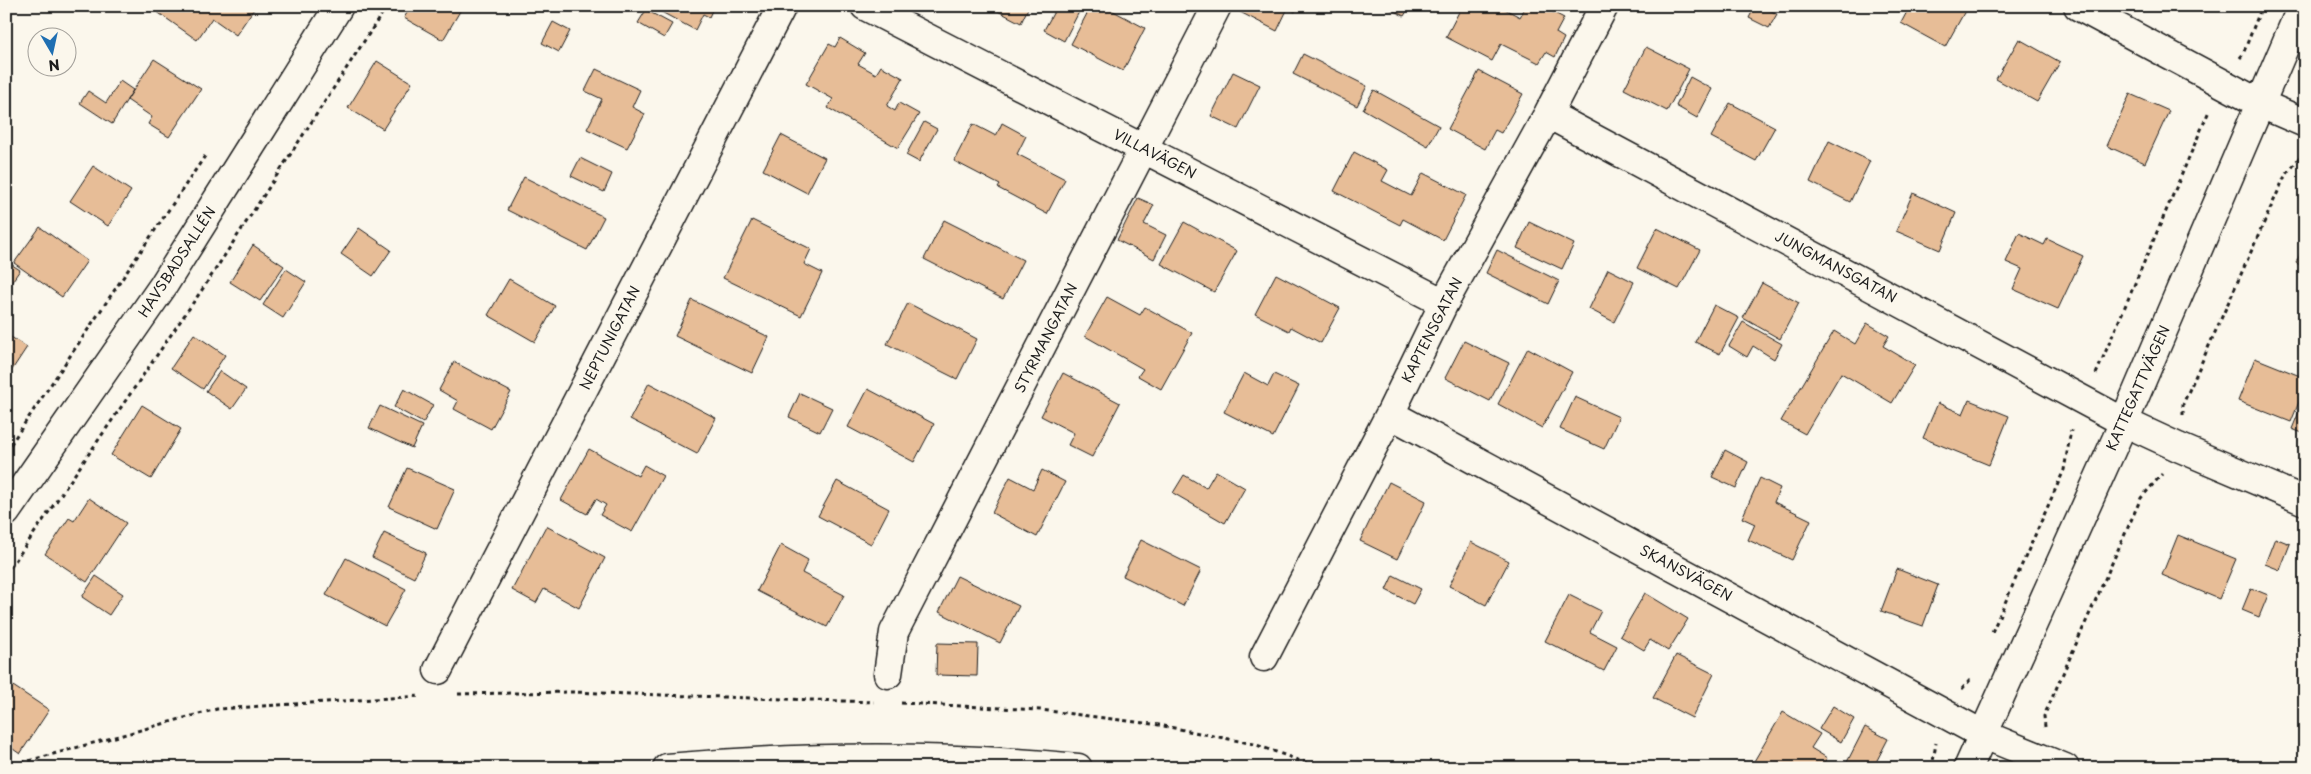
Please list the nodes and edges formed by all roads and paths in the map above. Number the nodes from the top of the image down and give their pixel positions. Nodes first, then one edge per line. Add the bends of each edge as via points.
1 (339, 6) edge
2 (782, 6) edge
3 (865, 6) edge
4 (1217, 6) edge
5 (1604, 6) edge
6 (2078, 6) edge
7 (2302, 6) edge
8 (2260, 104) junction
9 (1548, 114) junction
10 (2305, 123) edge
11 (1143, 148) junction
12 (208, 152) dead end
13 (1444, 304) junction
14 (1390, 414) junction
15 (2124, 422) junction
16 (6, 451) edge
17 (2305, 501) edge
18 (6, 512) edge
19 (1264, 657) dead end
20 (438, 670) dead end
21 (888, 674) dead end
22 (449, 694) dead end
23 (422, 696) dead end
24 (880, 702) dead end
25 (900, 703) dead end
26 (1982, 734) junction
27 (6, 767) edge
28 (667, 768) edge
29 (1078, 768) edge
30 (1320, 768) edge
31 (1968, 768) edge
32 (2065, 768) edge

1 - 18 street, HAVSBADSALLÉN via 163,286
2 - 20 street, NEPTUNIGATAN
3 - 11 street, VILLAVÄGEN
4 - 11 street, STYRMANGATAN
5 - 9 street, KAPTENSGATAN
6 - 8 street
7 - 8 street, KATTEGATTVÄGEN
8 - 10 street
8 - 15 street, KATTEGATTVÄGEN
9 - 13 street, KAPTENSGATAN
9 - 15 street, JUNGMANSGATAN
11 - 13 street, VILLAVÄGEN
11 - 21 street, STYRMANGATAN via 894,632
12 - 16 path
13 - 14 street, KAPTENSGATAN
14 - 19 street, KAPTENSGATAN
14 - 26 street, SKANSVÄGEN
15 - 17 street, JUNGMANSGATAN
15 - 26 street, KATTEGATTVÄGEN
22 - 24 path via 571,692
23 - 27 path via 217,709
25 - 30 path via 1040,710 1159,725 1254,744
26 - 31 street, KATTEGATTVÄGEN
26 - 32 street, SKANSVÄGEN
28 - 29 street via 795,761 936,760

